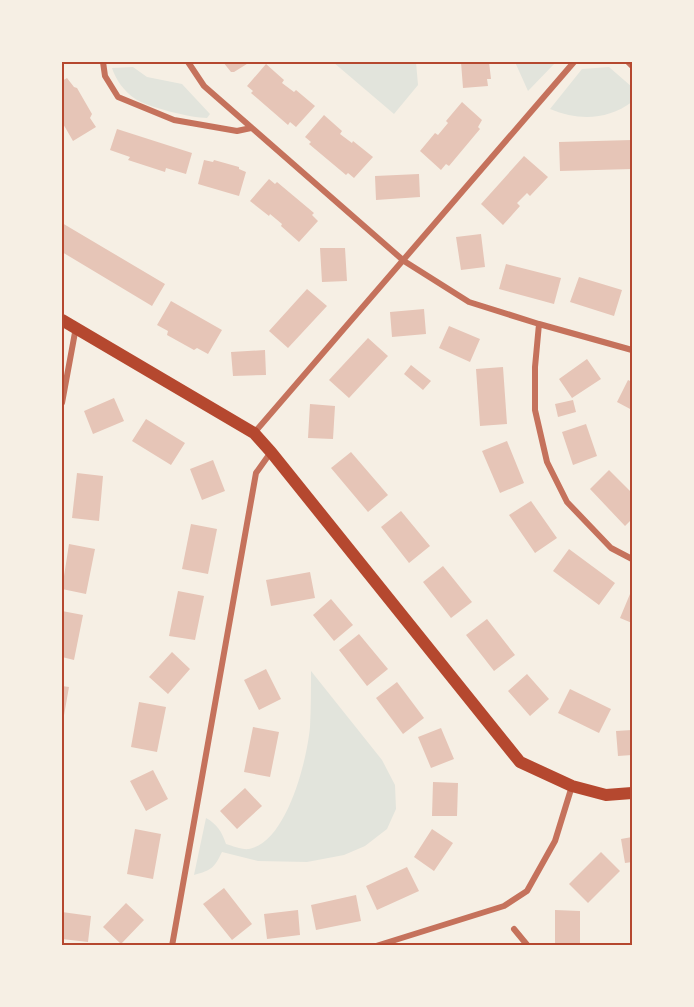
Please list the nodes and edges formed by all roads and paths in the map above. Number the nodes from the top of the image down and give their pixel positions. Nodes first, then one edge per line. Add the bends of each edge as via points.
1 (103, 62) edge
2 (188, 62) edge
3 (574, 62) edge
4 (628, 62) edge
5 (633, 66) edge
6 (251, 128) junction
7 (404, 261) junction
8 (62, 320) edge
9 (539, 324) junction
10 (76, 327) junction
11 (633, 350) edge
12 (62, 403) edge
13 (254, 433) junction
14 (271, 452) junction
15 (633, 559) edge
16 (572, 786) junction
17 (633, 793) edge
18 (514, 928) dead end
19 (172, 945) edge
20 (376, 945) edge
21 (528, 945) edge

1 - 6 street via 105,76 118,97 174,120 237,131
2 - 6 street via 204,86
3 - 7 street
4 - 5 street
6 - 7 street
7 - 9 street via 469,302
7 - 13 street
8 - 10 main road
9 - 11 street
9 - 15 street via 536,410 547,462 567,502 611,548
10 - 12 street
10 - 13 main road
13 - 14 main road
14 - 16 main road via 520,762
14 - 19 street via 256,473
16 - 17 main road via 606,795
16 - 20 street via 555,841 527,891 504,906
18 - 21 street

